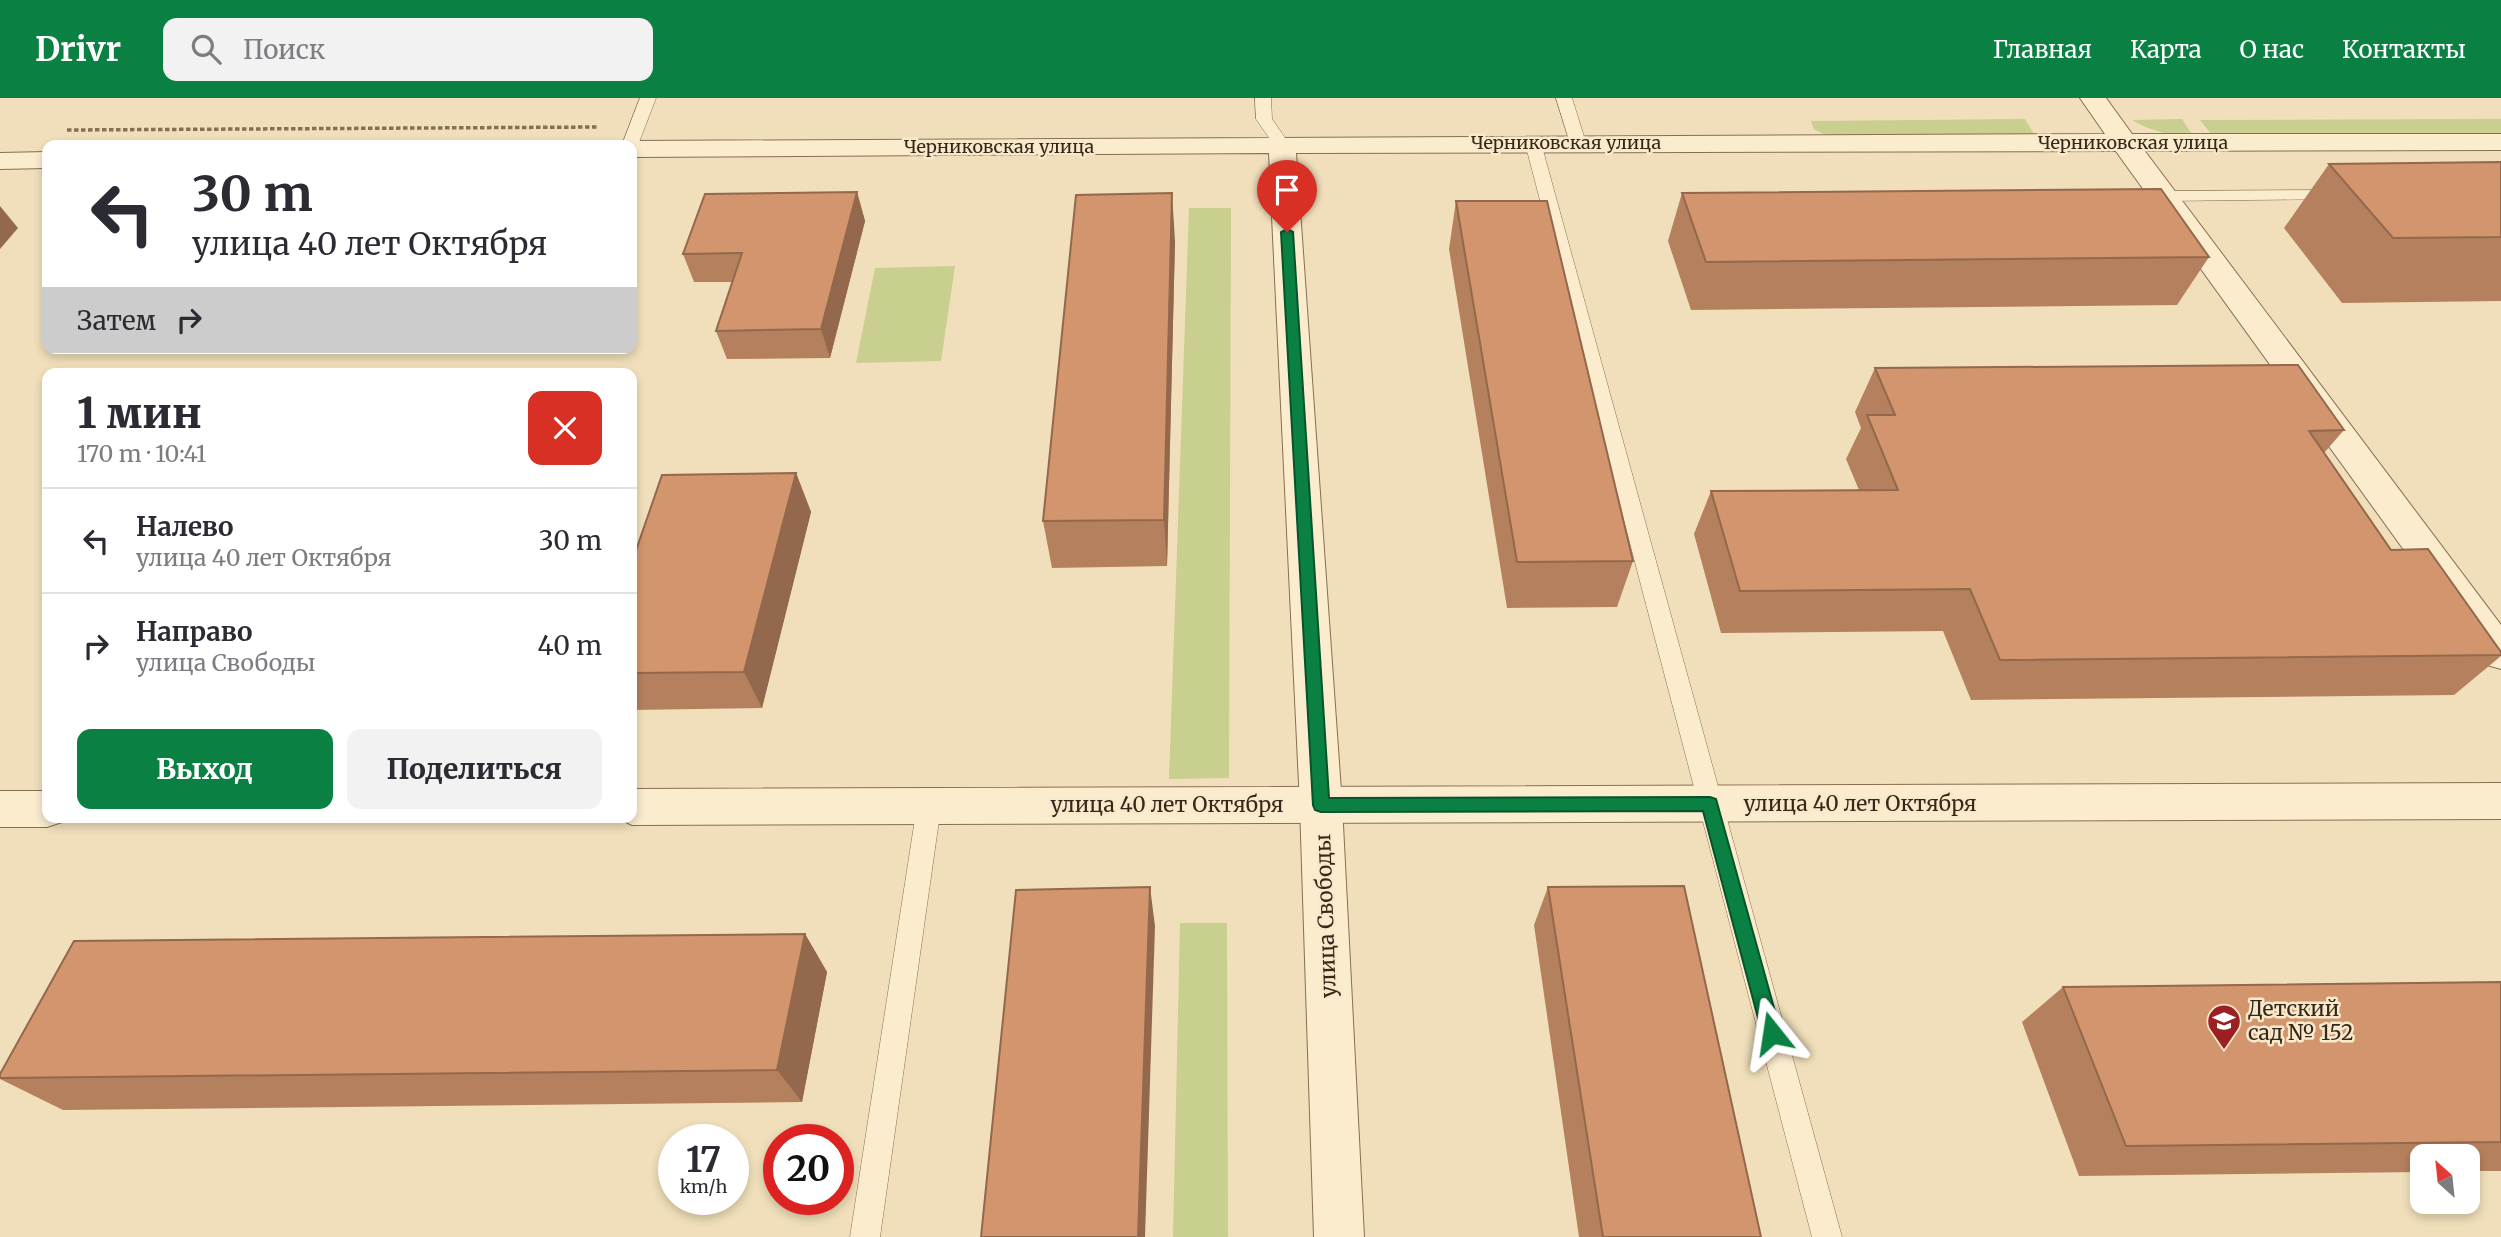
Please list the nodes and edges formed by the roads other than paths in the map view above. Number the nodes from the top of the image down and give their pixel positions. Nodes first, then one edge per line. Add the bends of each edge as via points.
1 (648, 98) edge
2 (1263, 98) edge
3 (1564, 98) edge
4 (2093, 98) edge
5 (633, 140) edge
6 (2501, 142) edge
7 (1533, 143) junction
8 (1577, 143) junction
9 (2125, 144) junction
10 (1282, 145) junction
11 (637, 147) edge
12 (42, 160) edge
13 (0, 161) edge
14 (2350, 195) edge
15 (2164, 196) junction
16 (2501, 654) edge
17 (2501, 801) edge
18 (1710, 804) junction
19 (1321, 805) junction
20 (929, 806) junction
21 (637, 807) edge
22 (0, 809) edge
23 (42, 809) edge
24 (864, 1237) edge
25 (1339, 1237) edge
26 (1827, 1237) edge

1 - 5 lane
2 - 10 lane, улица Свободы via 1264,119
3 - 8 lane
4 - 9 street
6 - 9 street, Черниковская улица
7 - 8 street, Черниковская улица
7 - 10 street, Черниковская улица
7 - 18 lane
8 - 9 street, Черниковская улица
9 - 15 street
10 - 11 street, Черниковская улица
10 - 19 street, улица Свободы
12 - 13 street
14 - 15 lane
15 - 16 street
17 - 18 street, улица 40 лет Октября
18 - 19 street, улица 40 лет Октября
18 - 26 lane
19 - 20 street, улица 40 лет Октября
19 - 25 street, улица Свободы
20 - 21 street, улица 40 лет Октября
20 - 24 lane
22 - 23 street

